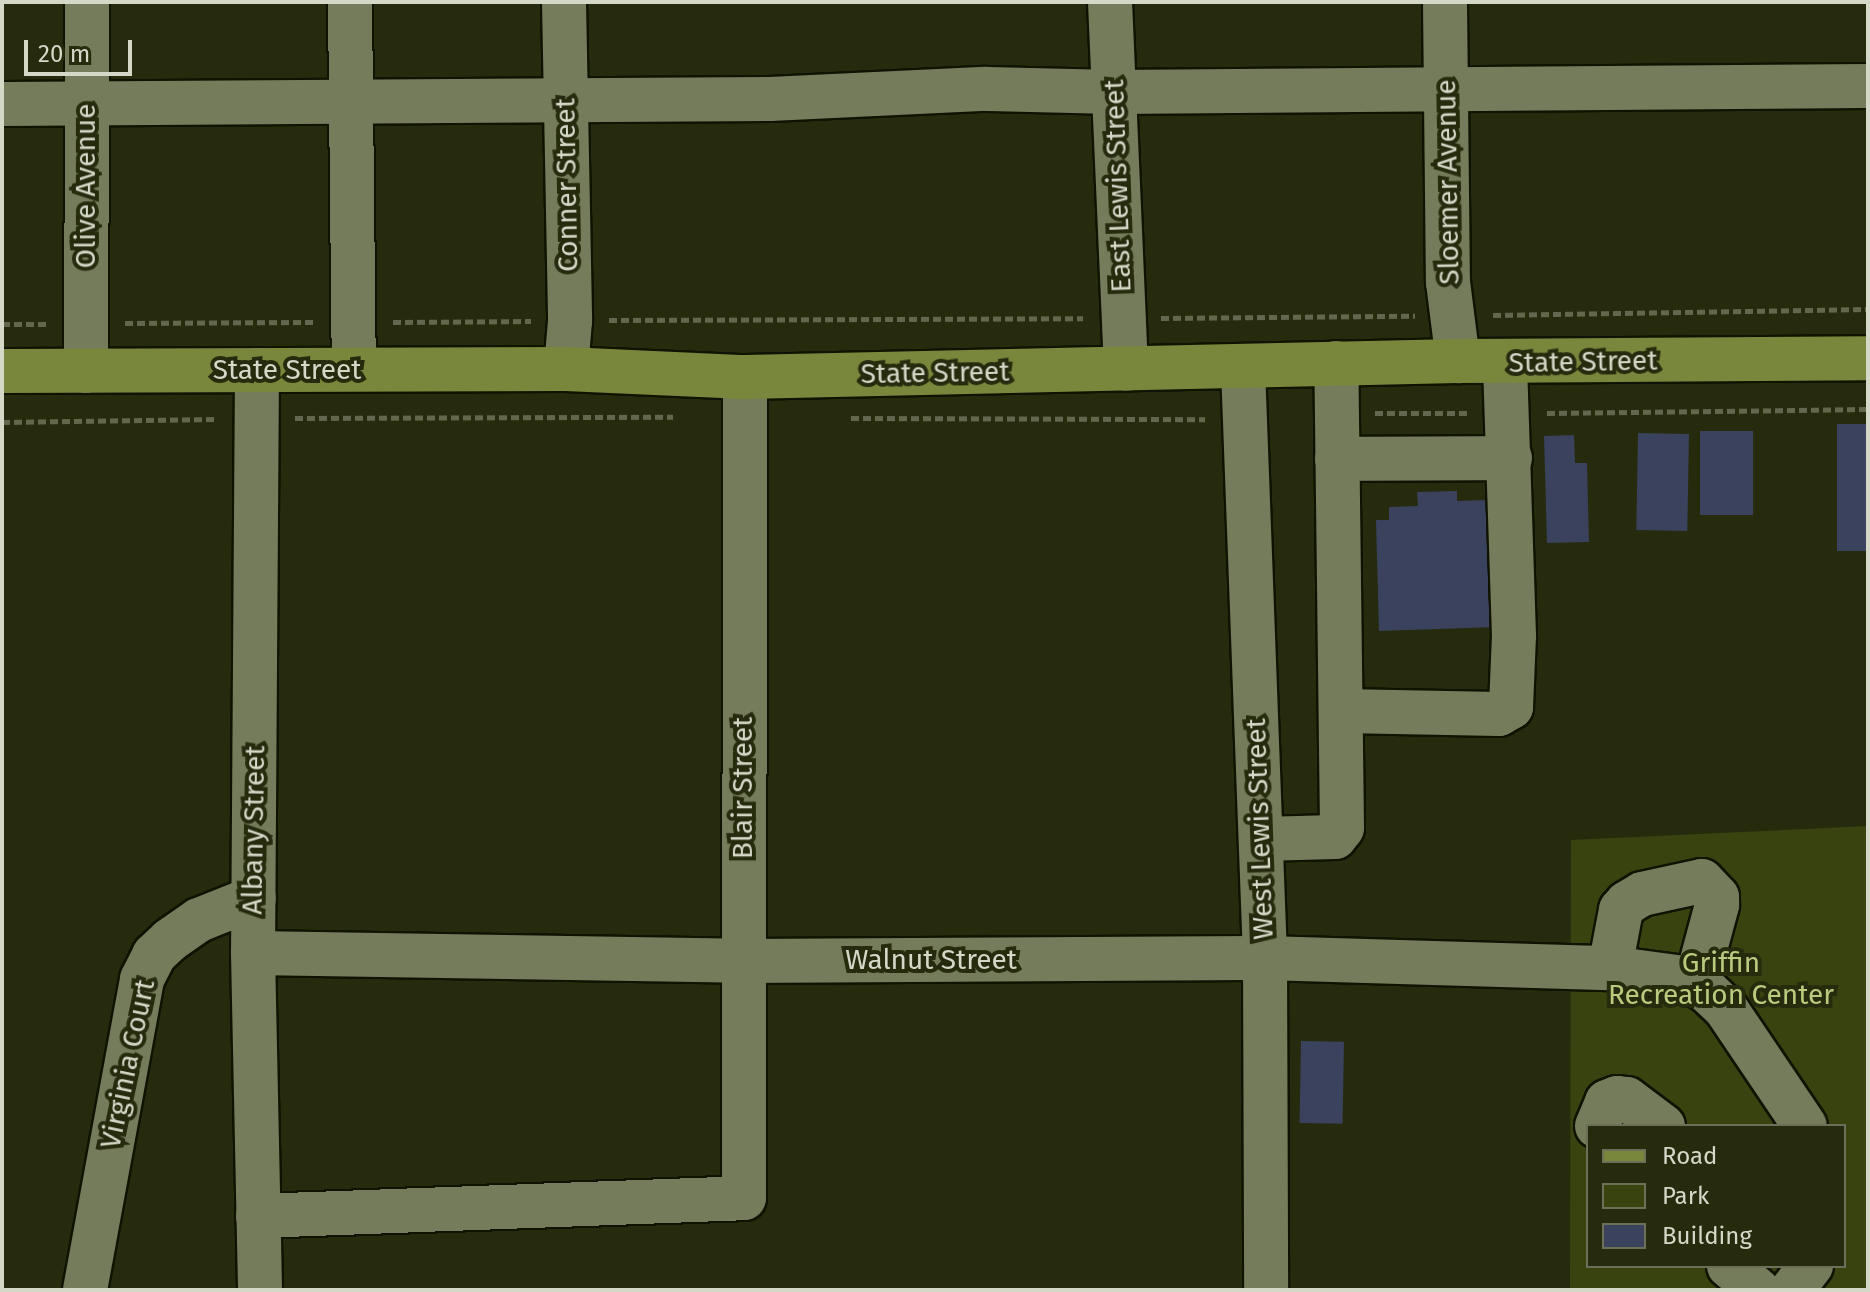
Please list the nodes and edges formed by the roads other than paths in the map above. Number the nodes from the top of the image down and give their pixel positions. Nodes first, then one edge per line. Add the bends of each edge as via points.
1 (87, 2) edge
2 (350, 2) edge
3 (564, 2) edge
4 (1110, 2) edge
5 (1445, 2) edge
6 (1868, 86) edge
7 (1446, 89) junction
8 (1114, 92) junction
9 (565, 99) junction
10 (351, 101) junction
11 (2, 104) edge
12 (86, 105) junction
13 (1868, 358) edge
14 (1458, 361) junction
15 (1336, 363) junction
16 (1505, 363) junction
17 (1243, 368) junction
18 (354, 369) junction
19 (566, 369) junction
20 (1126, 369) junction
21 (257, 370) junction
22 (2, 371) edge
23 (86, 371) junction
24 (745, 377) junction
25 (1510, 458) junction
26 (1337, 459) junction
27 (1342, 711) junction
28 (1261, 839) junction
29 (254, 898) junction
30 (253, 953) junction
31 (1265, 958) junction
32 (743, 961) junction
33 (1610, 968) junction
34 (1696, 983) junction
35 (1598, 1124) edge
36 (1660, 1124) edge
37 (1804, 1124) edge
38 (258, 1216) junction
39 (1731, 1268) edge
40 (1809, 1268) edge
41 (85, 1290) edge
42 (260, 1290) edge
43 (1266, 1290) edge
44 (1758, 1290) edge
45 (1792, 1290) edge

1 - 12 street, Olive Avenue
2 - 10 street
3 - 9 street, Conner Street
4 - 8 street, East Lewis Street
5 - 7 street, Sloemer Avenue
6 - 7 street
7 - 8 street
7 - 14 street, Sloemer Avenue
8 - 9 street via 986,89 770,99
8 - 20 street, East Lewis Street
9 - 10 street
9 - 19 street, Conner Street via 570,321
10 - 12 street
10 - 18 street
11 - 12 street
12 - 23 street, Olive Avenue
13 - 16 main road, State Street
14 - 15 main road, State Street
14 - 16 main road, State Street
15 - 17 main road, State Street
15 - 26 street
16 - 25 street
17 - 20 main road, State Street
17 - 28 street, West Lewis Street
18 - 19 main road, State Street
18 - 21 main road, State Street
19 - 24 main road, State Street
20 - 24 main road, State Street
21 - 23 main road, State Street
21 - 29 street, Albany Street
22 - 23 main road, State Street
24 - 32 street, Blair Street
25 - 26 street
25 - 27 street via 1511,707 1427,714
26 - 27 street
27 - 28 street via 1340,834
28 - 31 street, West Lewis Street
29 - 30 street, Albany Street
29 - 41 street, Virginia Court via 199,920 170,940 154,955 142,979
30 - 32 street, Walnut Street
30 - 38 street, Albany Street
31 - 32 street, Walnut Street
31 - 33 street, Walnut Street
31 - 43 street, West Lewis Street
32 - 38 street, Blair Street via 744,1198
33 - 34 street, Walnut Street
33 - 34 street via 1621,910 1627,903 1642,894 1702,881 1717,897 1717,905
34 - 37 street via 1726,1009
35 - 36 street via 1607,1102 1617,1098 1627,1099
38 - 42 street, Albany Street
39 - 44 street
40 - 45 street

